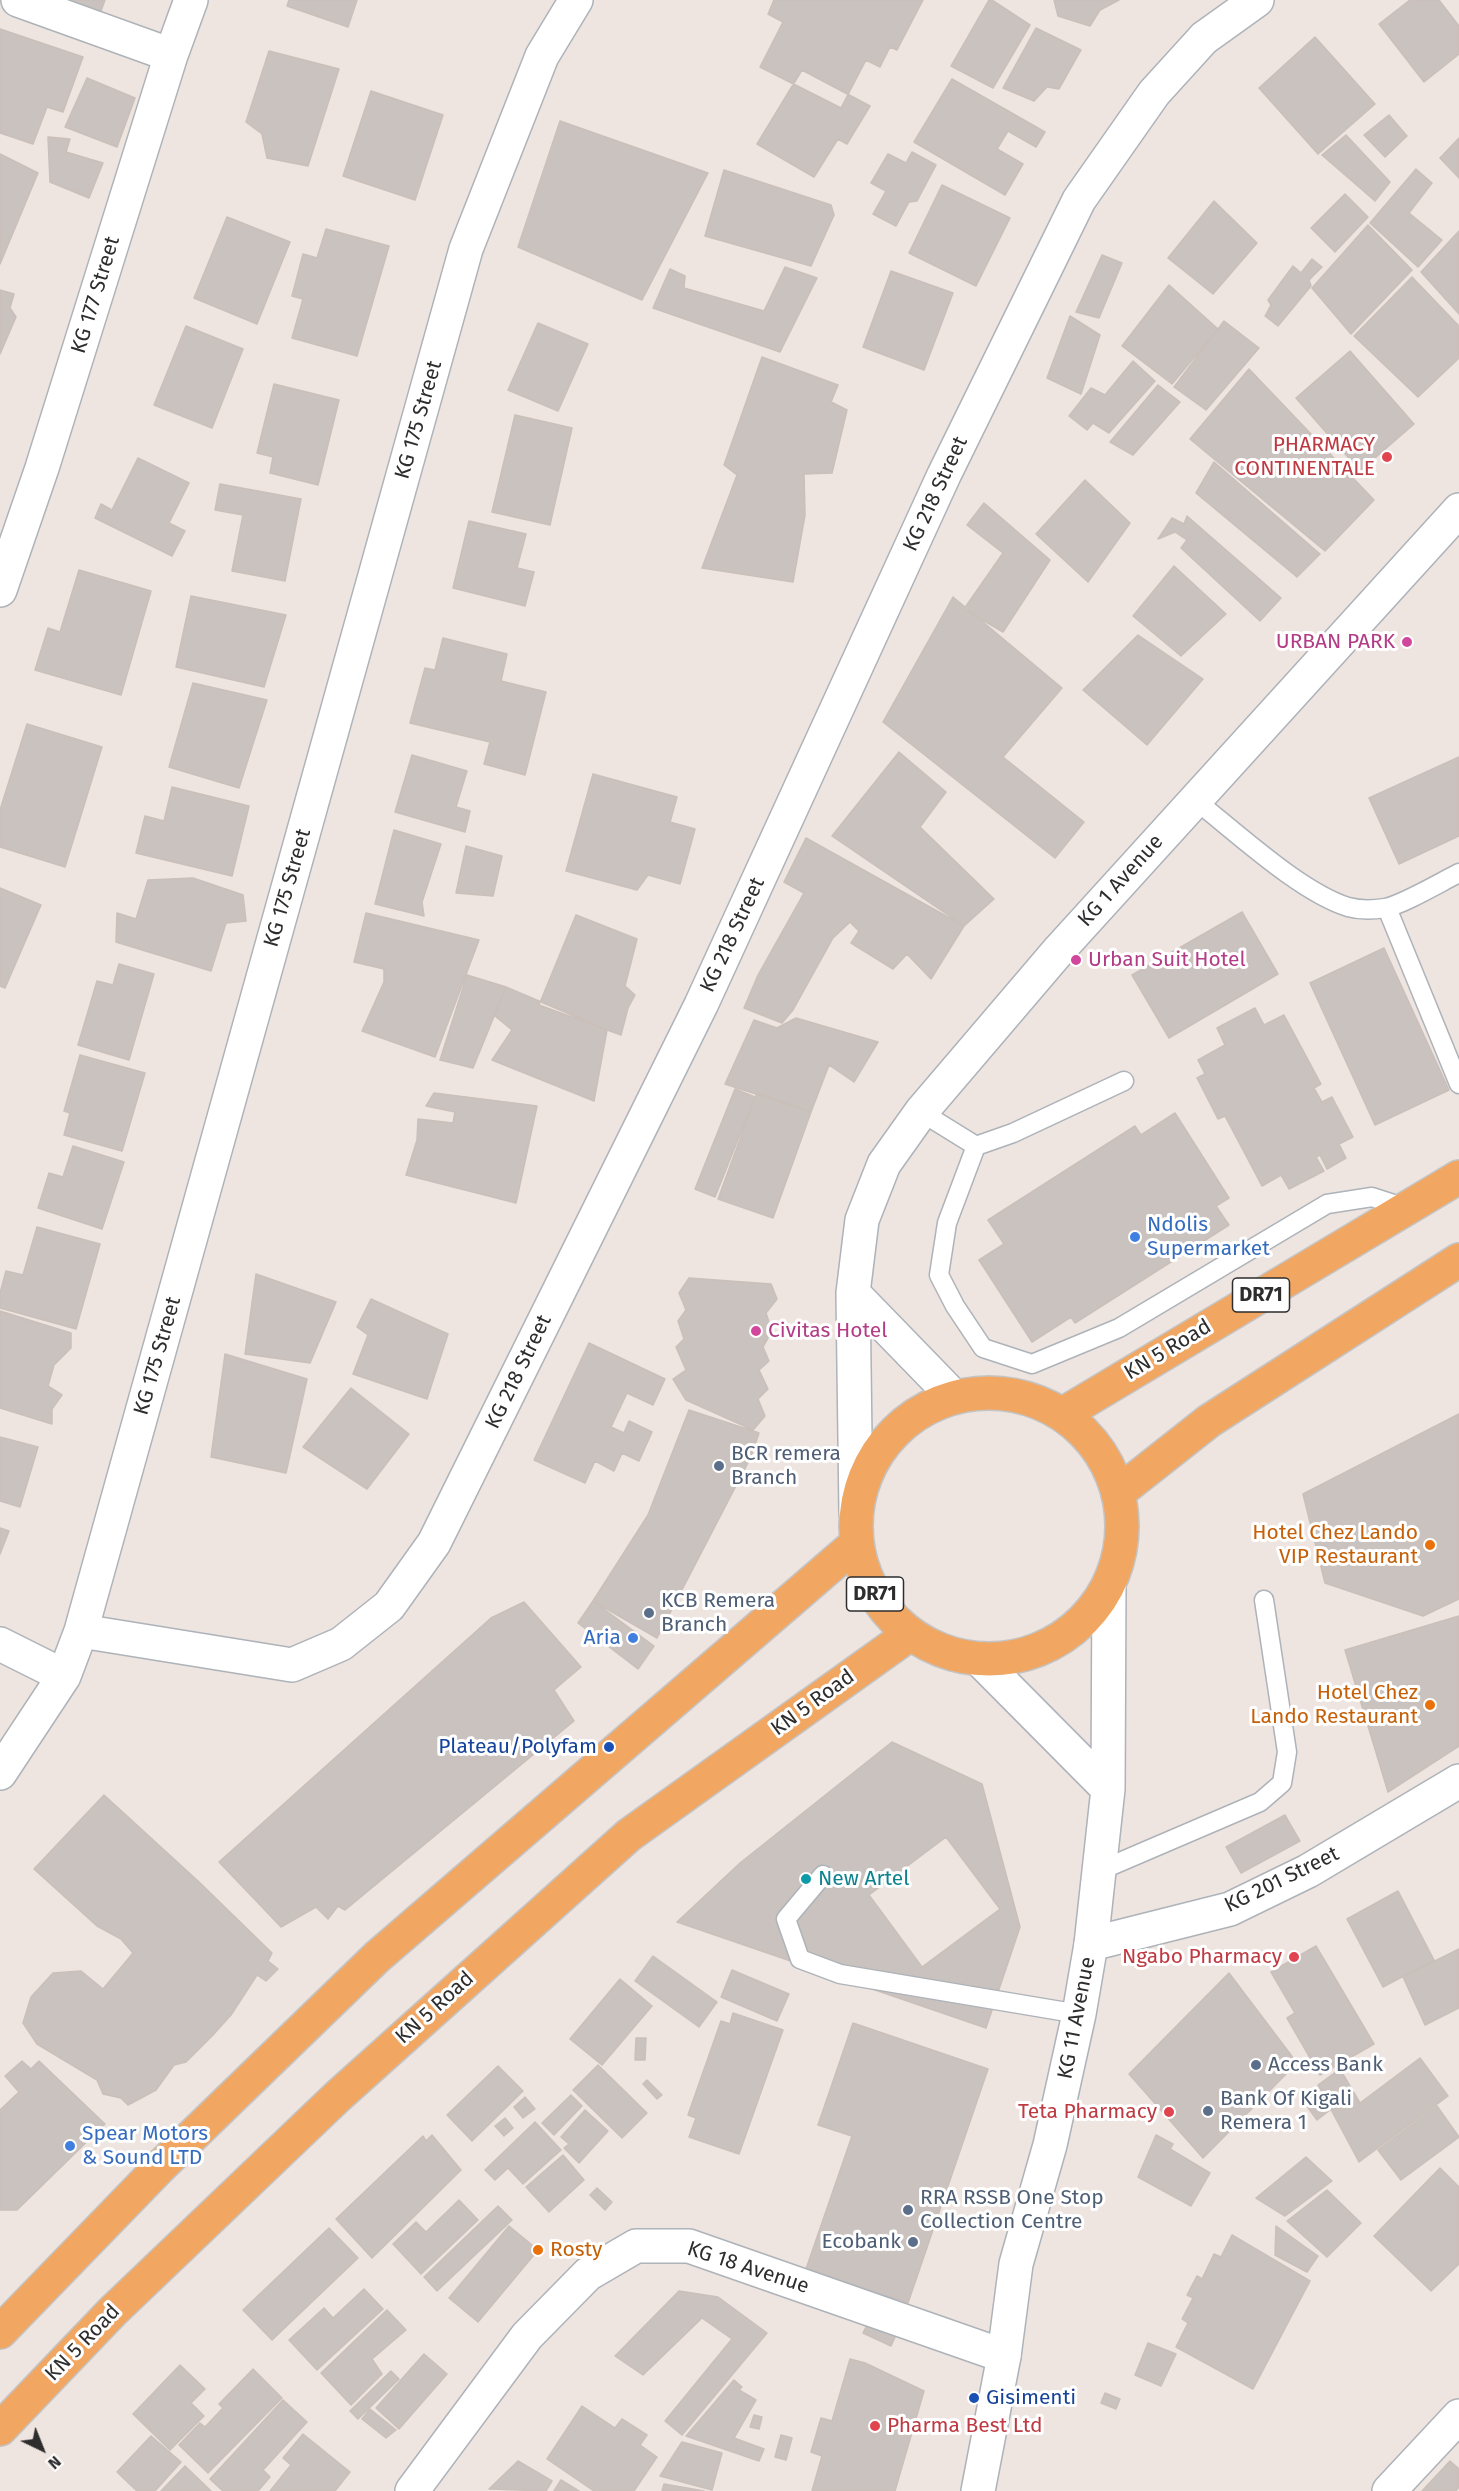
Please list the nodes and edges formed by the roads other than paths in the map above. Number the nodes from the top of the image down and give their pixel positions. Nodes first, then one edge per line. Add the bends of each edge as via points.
1 (18, 0) edge
2 (191, 0) edge
3 (576, 0) edge
4 (1257, 0) edge
5 (171, 55) junction
6 (1459, 510) edge
7 (0, 590) edge
8 (1195, 800) junction
9 (1459, 873) edge
10 (1387, 908) junction
11 (1124, 1081) dead end
12 (1459, 1083) edge
13 (921, 1112) junction
14 (976, 1146) junction
15 (1459, 1177) edge
16 (1406, 1208) junction
17 (1459, 1260) edge
18 (853, 1293) junction
19 (954, 1396) junction
20 (1063, 1414) junction
21 (1119, 1492) junction
22 (856, 1528) junction
23 (1109, 1584) junction
24 (1263, 1600) dead end
25 (81, 1631) junction
26 (910, 1634) junction
27 (0, 1644) edge
28 (979, 1659) junction
29 (64, 1676) junction
30 (0, 1773) edge
31 (1459, 1781) edge
32 (1108, 1789) junction
33 (1099, 1871) junction
34 (823, 1875) dead end
35 (1091, 1944) junction
36 (1079, 2014) junction
37 (0, 2332) edge
38 (1004, 2356) junction
39 (1459, 2416) edge
40 (0, 2429) edge
41 (412, 2491) edge
42 (978, 2491) edge
43 (1389, 2491) edge

1 - 5 street
2 - 5 street, KG 177 Street
3 - 25 street, KG 175 Street via 542,56 466,249
4 - 25 street, KG 218 Street via 1204,38 1154,93 1078,200 939,486 696,1016 434,1543 389,1606 341,1644 292,1665
5 - 7 street, KG 177 Street
6 - 8 street, KG 1 Avenue
8 - 10 lane via 1324,897 1350,908
8 - 13 street, KG 1 Avenue via 1060,949
9 - 10 lane
10 - 12 lane
11 - 14 lane
13 - 14 lane
13 - 18 street, KG 1 Avenue via 884,1164 862,1220
14 - 16 lane via 947,1223 939,1275 983,1348 1032,1364 1119,1328 1327,1204 1372,1197
15 - 16 main road, KN 5 Road / DR71
16 - 20 main road, KN 5 Road / DR71
17 - 21 main road via 1209,1421
18 - 19 street
18 - 22 street, KG 1 Avenue
19 - 20 main road, DR71 via 991,1392 1020,1396
19 - 22 main road, DR71 via 918,1413 887,1440 866,1474
20 - 21 main road, DR71 via 1088,1435 1106,1461
21 - 23 main road, DR71 via 1122,1539
22 - 26 main road, DR71 via 866,1578 884,1609
22 - 37 main road via 377,1957 160,2167
23 - 28 main road, DR71 via 1087,1616 1055,1641 1019,1656
23 - 32 street, KG 11 Avenue / DR71
24 - 33 lane via 1287,1752 1282,1783 1260,1802
25 - 29 street, KG 175 Street
26 - 28 main road, DR71 via 943,1651
26 - 40 main road, KN 5 Road via 629,1835 338,2097 112,2312
27 - 29 street
28 - 32 street
29 - 30 street, KG 175 Street
31 - 35 street, KG 201 Street via 1308,1870 1230,1909
32 - 33 street, KG 11 Avenue / DR71
33 - 35 street, KG 11 Avenue / DR71
34 - 36 lane via 786,1919 800,1959 840,1974
35 - 36 street, KG 11 Avenue / DR71
36 - 38 street, KG 11 Avenue / DR71 via 1050,2145 1016,2264
38 - 41 street, KG 18 Avenue via 689,2246 636,2246 588,2274 527,2336
38 - 42 street, KG 11 Avenue / DR71
39 - 43 street

